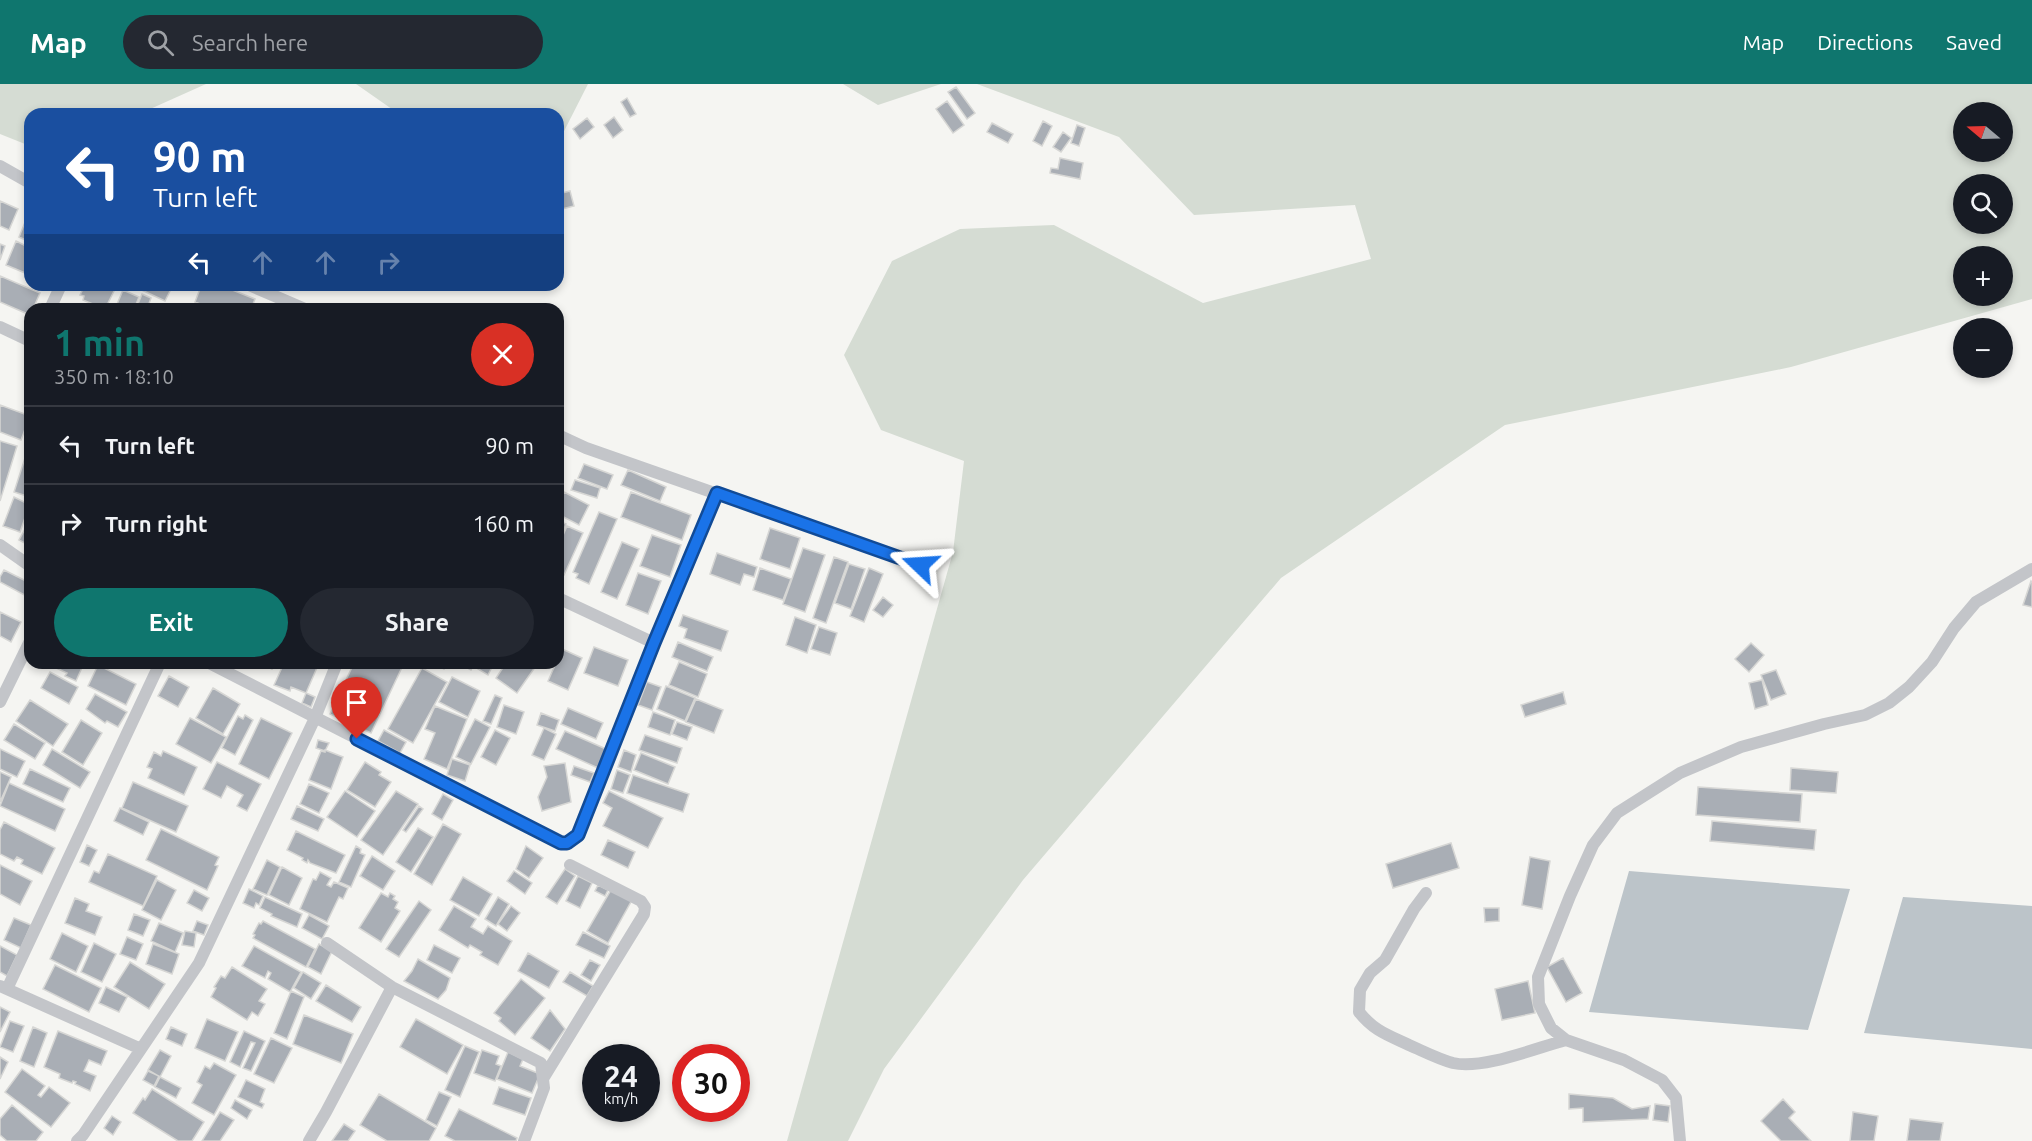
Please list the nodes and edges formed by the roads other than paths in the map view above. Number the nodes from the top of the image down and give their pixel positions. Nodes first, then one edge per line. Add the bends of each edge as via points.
1 (0, 166) edge
2 (24, 180) edge
3 (263, 291) edge
4 (291, 303) edge
5 (0, 327) edge
6 (24, 337) edge
7 (564, 438) edge
8 (717, 493) junction
9 (0, 545) edge
10 (24, 562) edge
11 (920, 565) dead end
12 (2032, 569) edge
13 (564, 601) edge
14 (654, 643) junction
15 (24, 653) edge
16 (157, 669) edge
17 (221, 669) edge
18 (335, 669) edge
19 (0, 702) edge
20 (315, 717) junction
21 (570, 865) dead end
22 (1426, 893) dead end
23 (327, 943) dead end
24 (4, 987) edge
25 (392, 987) junction
26 (1566, 1040) junction
27 (141, 1049) junction
28 (544, 1077) junction
29 (77, 1141) edge
30 (309, 1141) edge
31 (524, 1141) edge
32 (1680, 1141) edge

1 - 2 street
3 - 4 street
5 - 6 street
7 - 8 street
8 - 11 street
8 - 14 street
9 - 10 street
12 - 26 street via 1976,602 1932,662 1889,704 1865,715 1741,747 1680,773 1617,813 1593,845 1539,977 1539,1004 1551,1028
13 - 14 street
14 - 20 street via 578,835 567,843
15 - 19 street
16 - 24 street
17 - 20 street
18 - 20 street
20 - 27 street via 199,963
21 - 28 street via 641,901 645,907
22 - 26 street via 1385,960 1370,973 1360,990 1359,1012 1370,1026 1454,1063 1490,1061
23 - 25 street
24 - 27 street
25 - 28 street via 541,1063
25 - 30 street
26 - 32 street via 1624,1060 1662,1080 1676,1098
27 - 29 street
28 - 31 street via 544,1088

